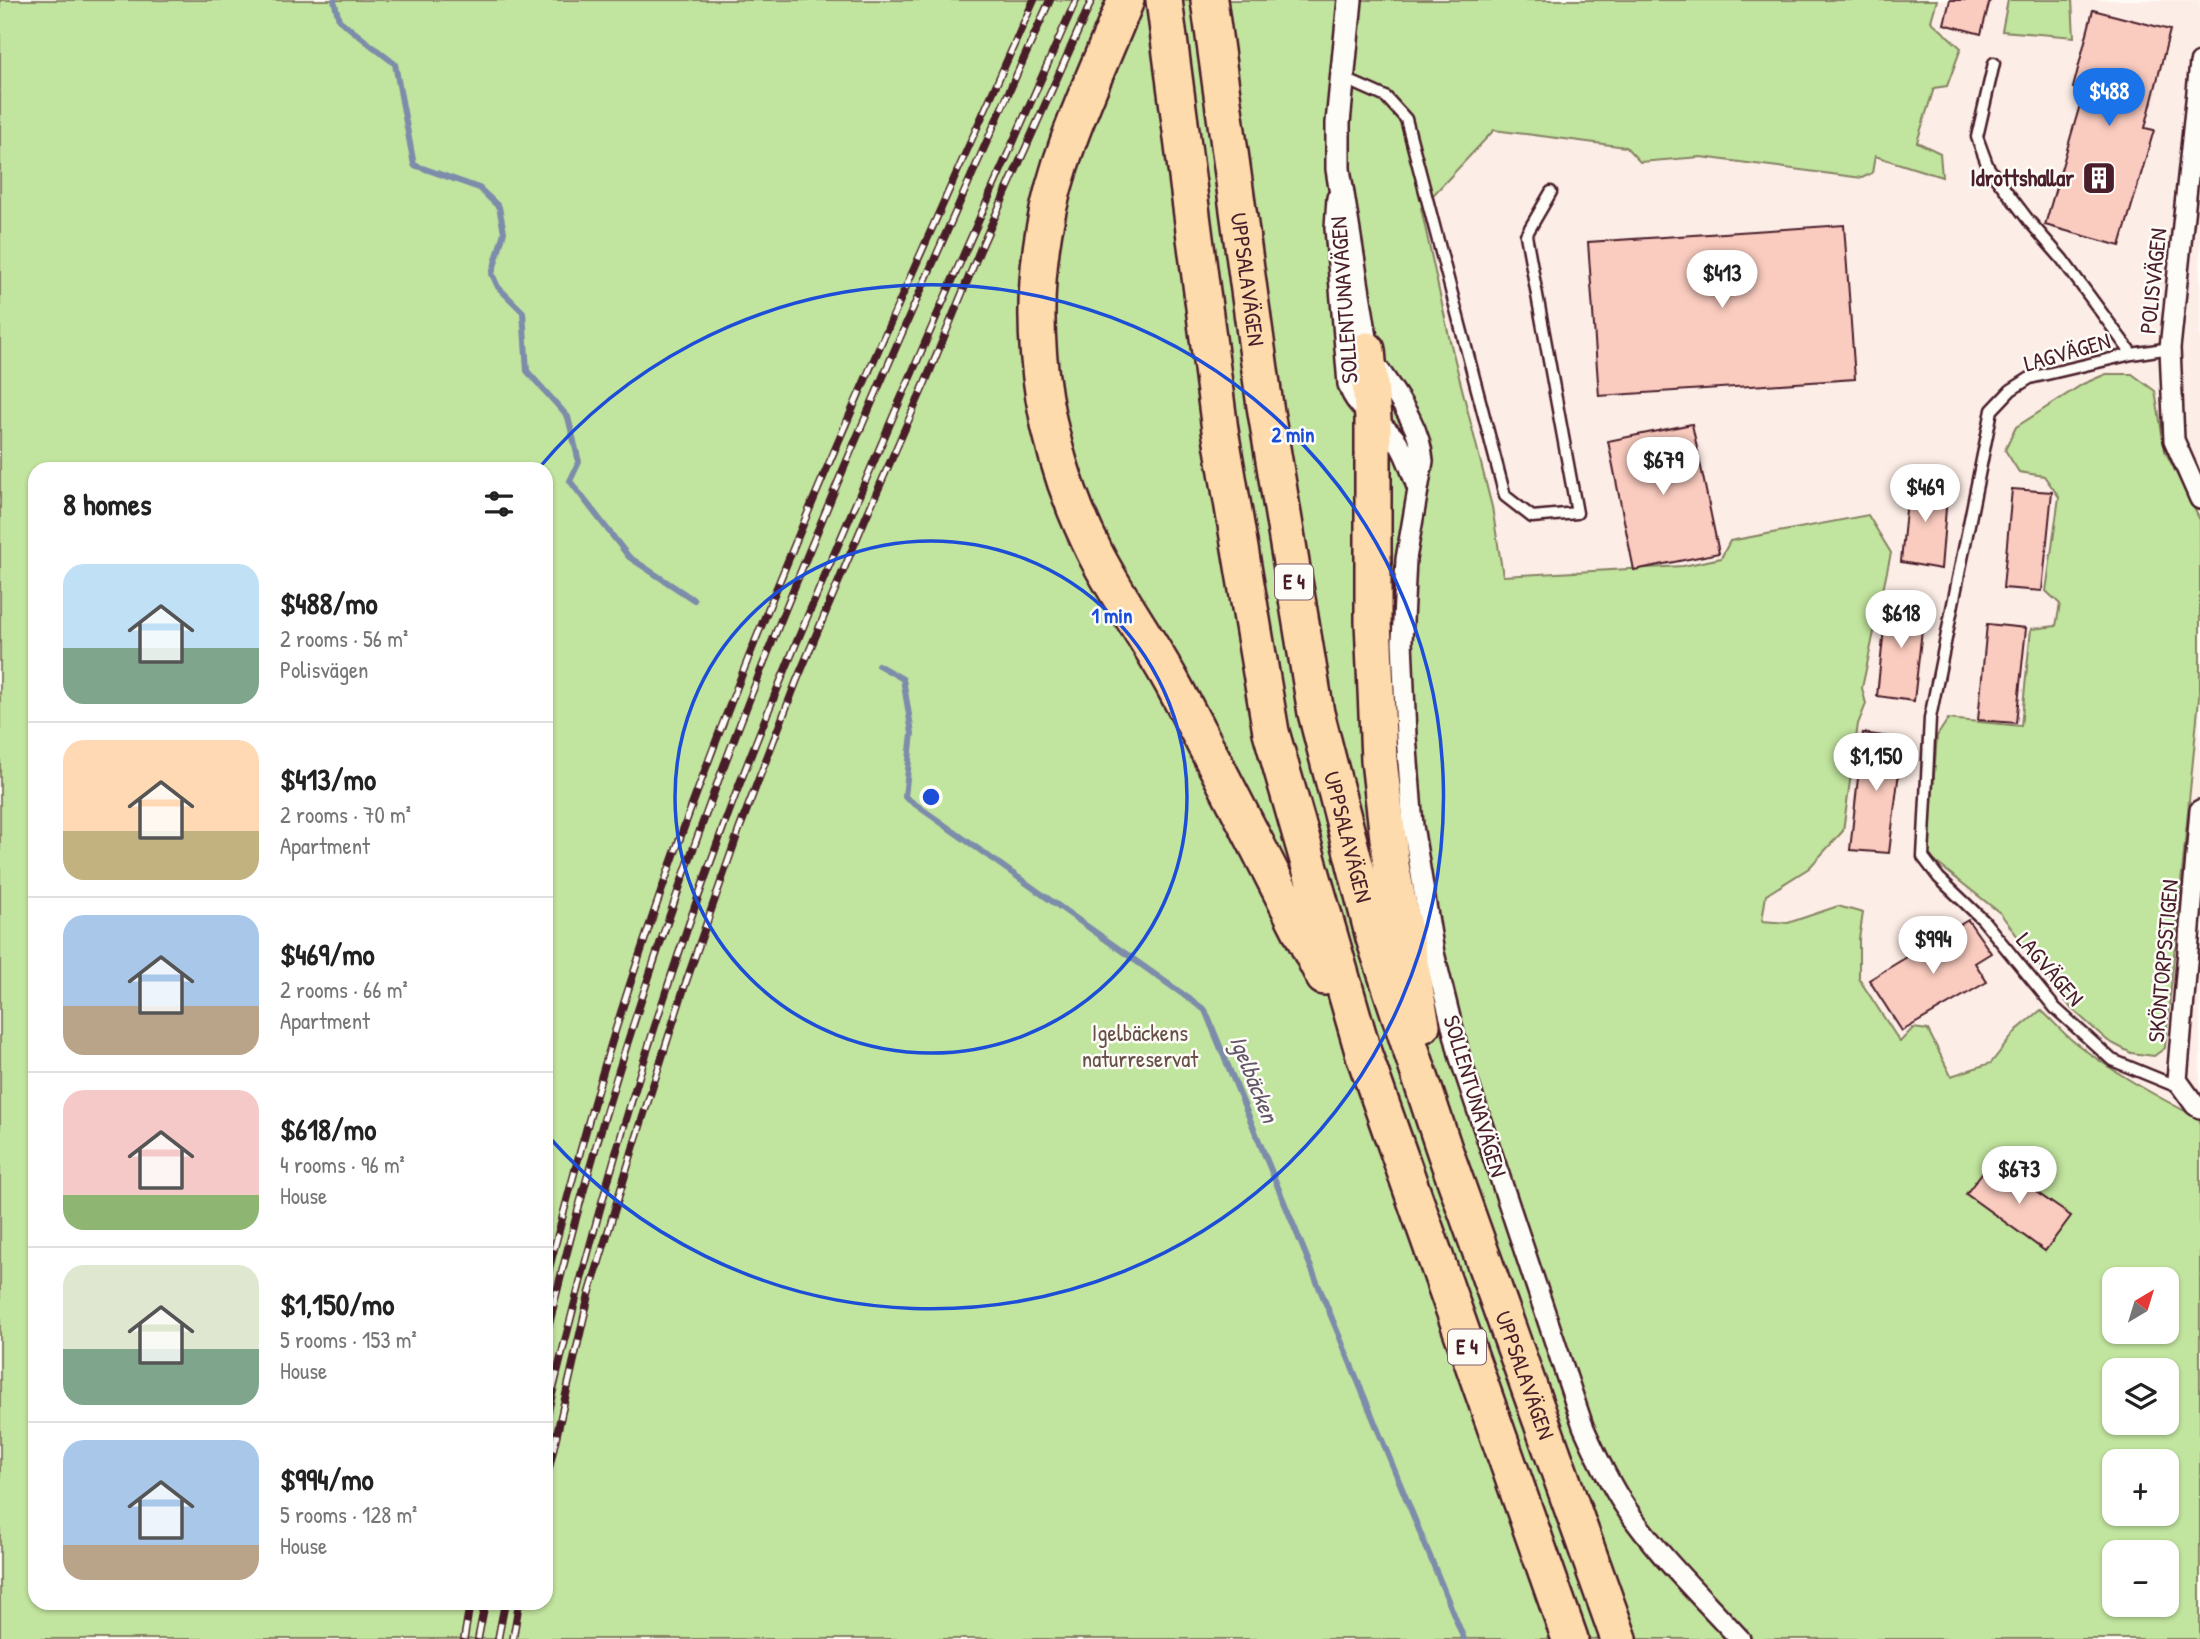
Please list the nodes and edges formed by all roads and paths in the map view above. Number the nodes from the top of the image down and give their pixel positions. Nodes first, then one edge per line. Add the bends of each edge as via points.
1 (1126, 0) edge
2 (1164, 0) edge
3 (1209, 0) edge
4 (1350, 0) edge
5 (2200, 62) edge
6 (1994, 63) dead end
7 (1342, 78) junction
8 (1338, 169) junction
9 (1551, 192) dead end
10 (2170, 348) junction
11 (1367, 350) junction
12 (2132, 354) junction
13 (1373, 419) junction
14 (1418, 490) junction
15 (2200, 499) edge
16 (2200, 810) edge
17 (1364, 1055) junction
18 (2185, 1090) junction
19 (2200, 1108) edge
20 (1444, 1149) junction
21 (1570, 1639) edge
22 (1619, 1639) edge
23 (1740, 1639) edge

1 - 17 highway via 1070,138 1044,230 1037,332 1048,429 1097,557 1166,670
2 - 17 highway, UPPSALAVÄGEN / E 4 via 1220,430 1271,732
3 - 20 highway, UPPSALAVÄGEN / E 4 via 1265,407 1316,713 1374,938
4 - 7 street, SOLLENTUNAVÄGEN
5 - 10 street, POLISVÄGEN
6 - 12 lane, LAGVÄGEN via 1977,137 1988,167
7 - 8 street, SOLLENTUNAVÄGEN
7 - 9 lane via 1386,97 1406,119 1504,496 1532,517 1577,513 1526,235
8 - 11 street, SOLLENTUNAVÄGEN
8 - 13 street, SOLLENTUNAVÄGEN via 1335,228 1348,384 1352,396
10 - 12 lane, LAGVÄGEN
10 - 15 street, POLISVÄGEN via 2174,440
11 - 13 highway
11 - 14 street, SOLLENTUNAVÄGEN via 1416,427 1423,461
12 - 18 lane, LAGVÄGEN via 2030,378 1992,410 1930,718 1923,857 1983,920 2055,1008 2112,1060
13 - 14 street, SOLLENTUNAVÄGEN via 1405,452
13 - 20 highway via 1373,621 1379,760 1391,865
14 - 23 street, SOLLENTUNAVÄGEN via 1406,559 1402,641 1406,736 1413,826 1434,953 1460,1058 1583,1426 1600,1464 1622,1501 1674,1568
16 - 18 street, SKÖNTORPSSTIGEN via 2177,1080
17 - 21 highway, UPPSALAVÄGEN / E 4
18 - 19 street, SKÖNTORPSSTIGEN
20 - 22 highway, UPPSALAVÄGEN / E 4

